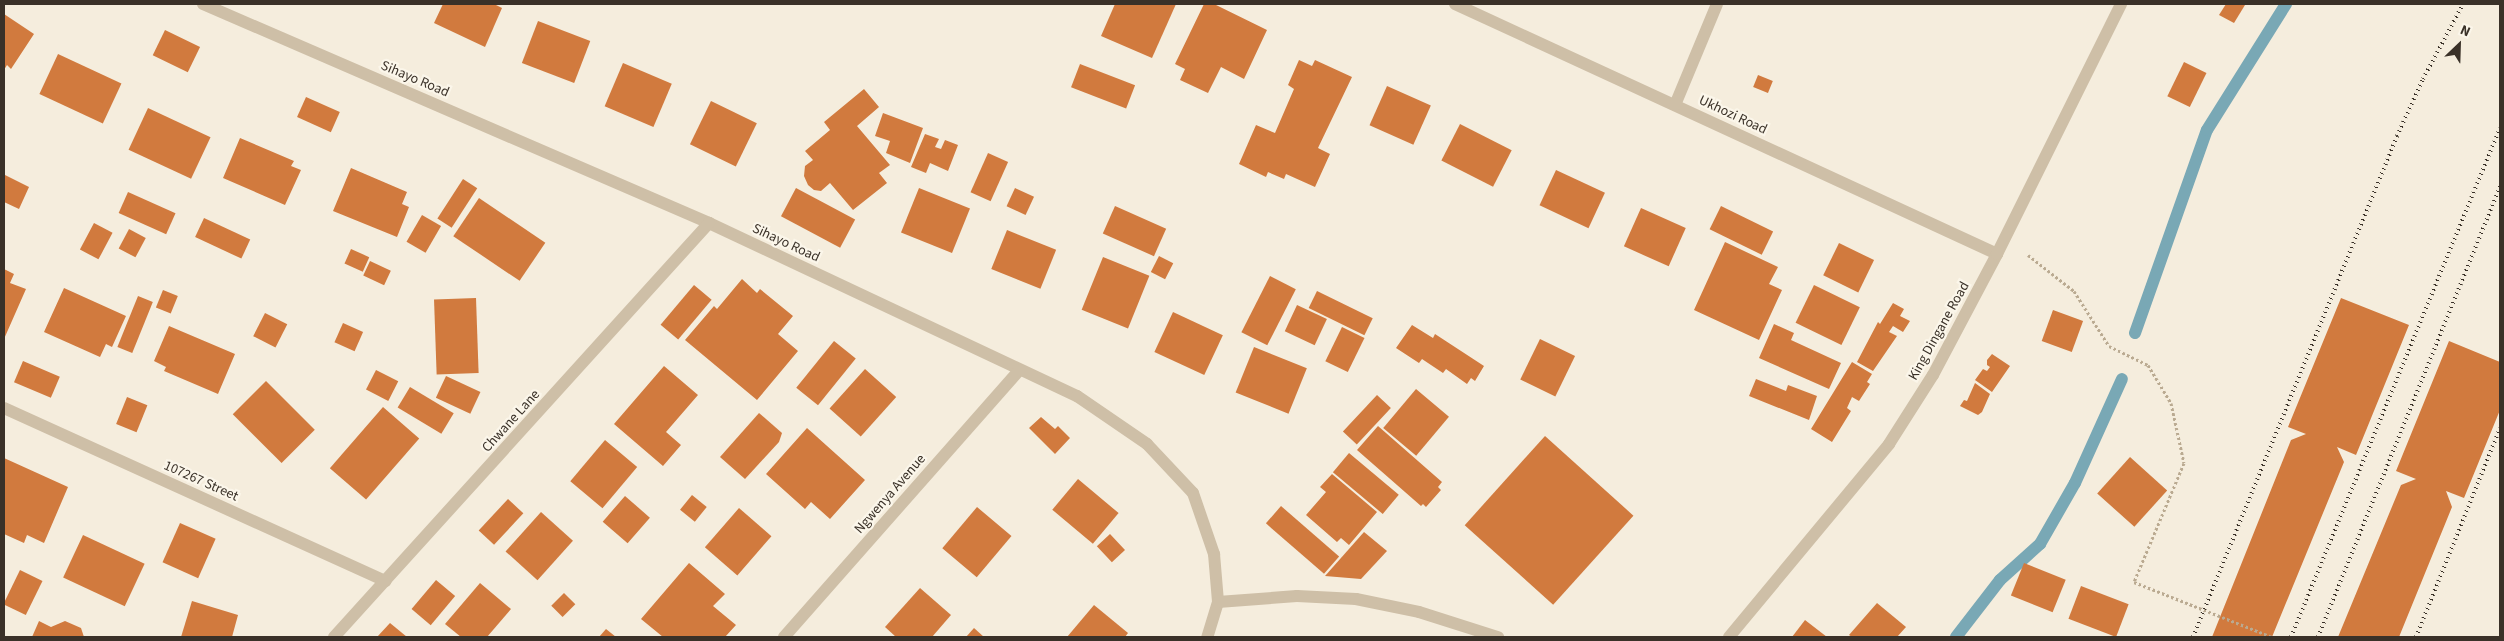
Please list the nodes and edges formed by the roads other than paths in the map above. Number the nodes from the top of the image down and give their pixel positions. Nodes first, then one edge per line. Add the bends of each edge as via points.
1 (203, 4) edge
2 (1455, 4) edge
3 (1716, 4) edge
4 (2121, 4) edge
5 (1676, 105) junction
6 (710, 223) junction
7 (1997, 254) junction
8 (1019, 370) junction
9 (4, 408) edge
10 (386, 581) junction
11 (1218, 602) junction
12 (334, 637) edge
13 (784, 637) edge
14 (1208, 637) edge
15 (1498, 637) edge
16 (1729, 637) edge

1 - 6 street, Sihayo Road
2 - 5 street, Ukhozi Road
3 - 5 street
4 - 7 street, King Dingane Road
5 - 7 street, Ukhozi Road
6 - 8 street, Sihayo Road
6 - 10 street, Chwane Lane
7 - 16 street, King Dingane Road via 1933,375 1889,444
8 - 11 street, Sihayo Road via 1077,396 1147,444 1193,492 1214,554
8 - 13 street, Ngwenya Avenue
9 - 10 street, 107267 Street
10 - 12 street, Chwane Lane
11 - 14 street, Sihayo Road
11 - 15 street via 1297,596 1356,599 1419,612

